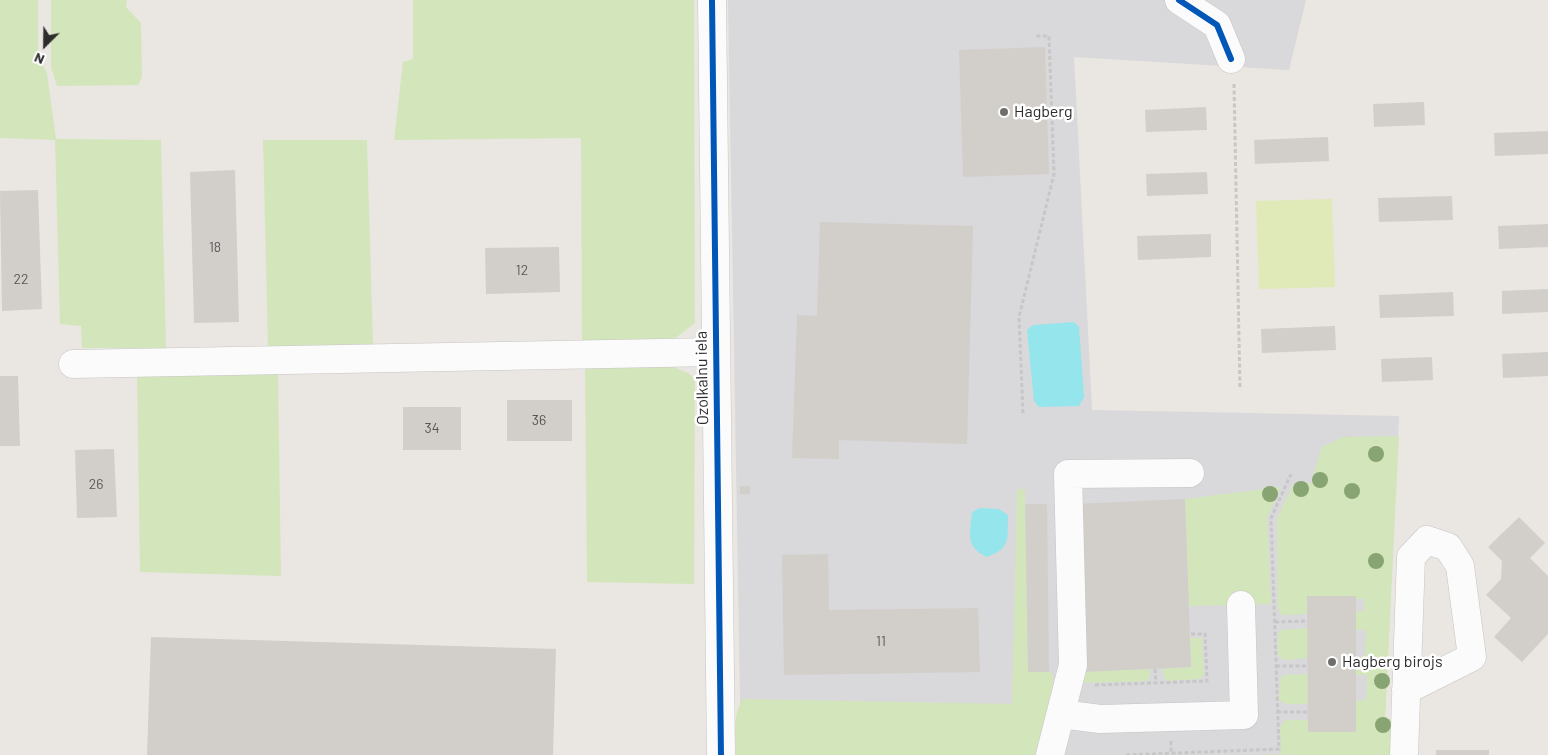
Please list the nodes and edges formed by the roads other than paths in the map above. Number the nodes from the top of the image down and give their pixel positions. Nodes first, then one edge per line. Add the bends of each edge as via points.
1 (712, 0) edge
2 (1179, 0) edge
3 (1231, 60) road end
4 (715, 352) junction
5 (73, 364) dead end
6 (1190, 473) dead end
7 (1242, 604) dead end
8 (1406, 690) junction
9 (1061, 714) junction
10 (721, 755) edge
11 (1050, 755) edge
12 (1404, 755) edge

1 - 4 street, Ozolkalnu iela
2 - 3 street via 1217,25
4 - 5 street
4 - 10 street, Ozolkalnu iela
6 - 9 street via 1068,474 1073,665
7 - 9 street via 1244,715 1100,719
8 - 8 street via 1411,557 1427,540 1448,547 1460,566 1472,657
8 - 12 street
9 - 11 street

